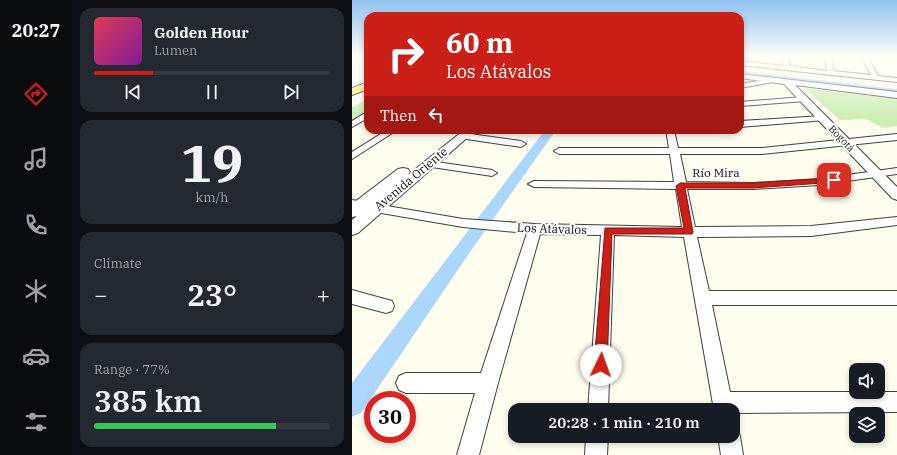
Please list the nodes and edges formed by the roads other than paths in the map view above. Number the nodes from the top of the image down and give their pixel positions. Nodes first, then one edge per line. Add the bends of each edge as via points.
1 (750, 77) edge
2 (869, 77) edge
3 (876, 78) joint
4 (897, 80) edge
5 (782, 81) junction
6 (744, 86) edge
7 (364, 87) edge
8 (352, 92) edge
9 (897, 95) edge
10 (803, 98) junction
11 (744, 104) edge
12 (364, 117) edge
13 (822, 118) junction
14 (352, 124) edge
15 (744, 124) edge
16 (388, 134) edge
17 (460, 134) edge
18 (461, 134) edge
19 (473, 134) edge
20 (671, 134) edge
21 (897, 137) edge
22 (846, 143) junction
23 (521, 144) dead end
24 (559, 151) dead end
25 (674, 151) junction
26 (352, 156) edge
27 (430, 164) junction
28 (897, 171) edge
29 (492, 173) dead end
30 (876, 174) junction
31 (534, 184) dead end
32 (680, 186) junction
33 (897, 195) edge
34 (355, 207) edge
35 (376, 208) junction
36 (897, 221) edge
37 (352, 229) edge
38 (535, 229) junction
39 (608, 230) junction
40 (689, 232) junction
41 (352, 297) edge
42 (702, 298) junction
43 (897, 298) edge
44 (386, 306) dead end
45 (406, 383) dead end
46 (488, 383) junction
47 (897, 402) edge
48 (598, 403) edge
49 (722, 403) edge
50 (740, 406) edge
51 (597, 443) edge
52 (730, 443) edge
53 (468, 455) edge
54 (596, 455) edge
55 (732, 455) edge

1 - 5 street
2 - 3 street
3 - 4 street
5 - 6 street
5 - 9 street
5 - 10 street, Bogotá
7 - 8 main road
10 - 11 street
10 - 13 street, Bogotá
12 - 14 street
13 - 15 street
13 - 22 street, Bogotá
16 - 26 street
17 - 34 street, Avenida Oriente
18 - 27 street, Avenida Oriente
19 - 23 street
20 - 25 street
21 - 22 street
22 - 25 street via 762,150
22 - 30 street, Bogotá
24 - 25 street
25 - 32 street
27 - 29 street
27 - 35 street, Avenida Oriente
28 - 30 street, Río Mira
30 - 32 street, Río Mira via 788,184
30 - 33 street, Bogotá
31 - 32 street, Río Mira
32 - 40 street
34 - 35 street, Los Atávalos
35 - 37 street, Avenida Oriente
35 - 38 street, Los Atávalos via 463,223
36 - 40 street, Los Atávalos via 811,231
38 - 39 street, Los Atávalos
38 - 46 street
39 - 40 street, Los Atávalos
39 - 48 street
40 - 42 street
41 - 44 street
42 - 43 street
42 - 49 street
45 - 46 street
46 - 53 street
47 - 50 street
51 - 54 street
52 - 55 street

